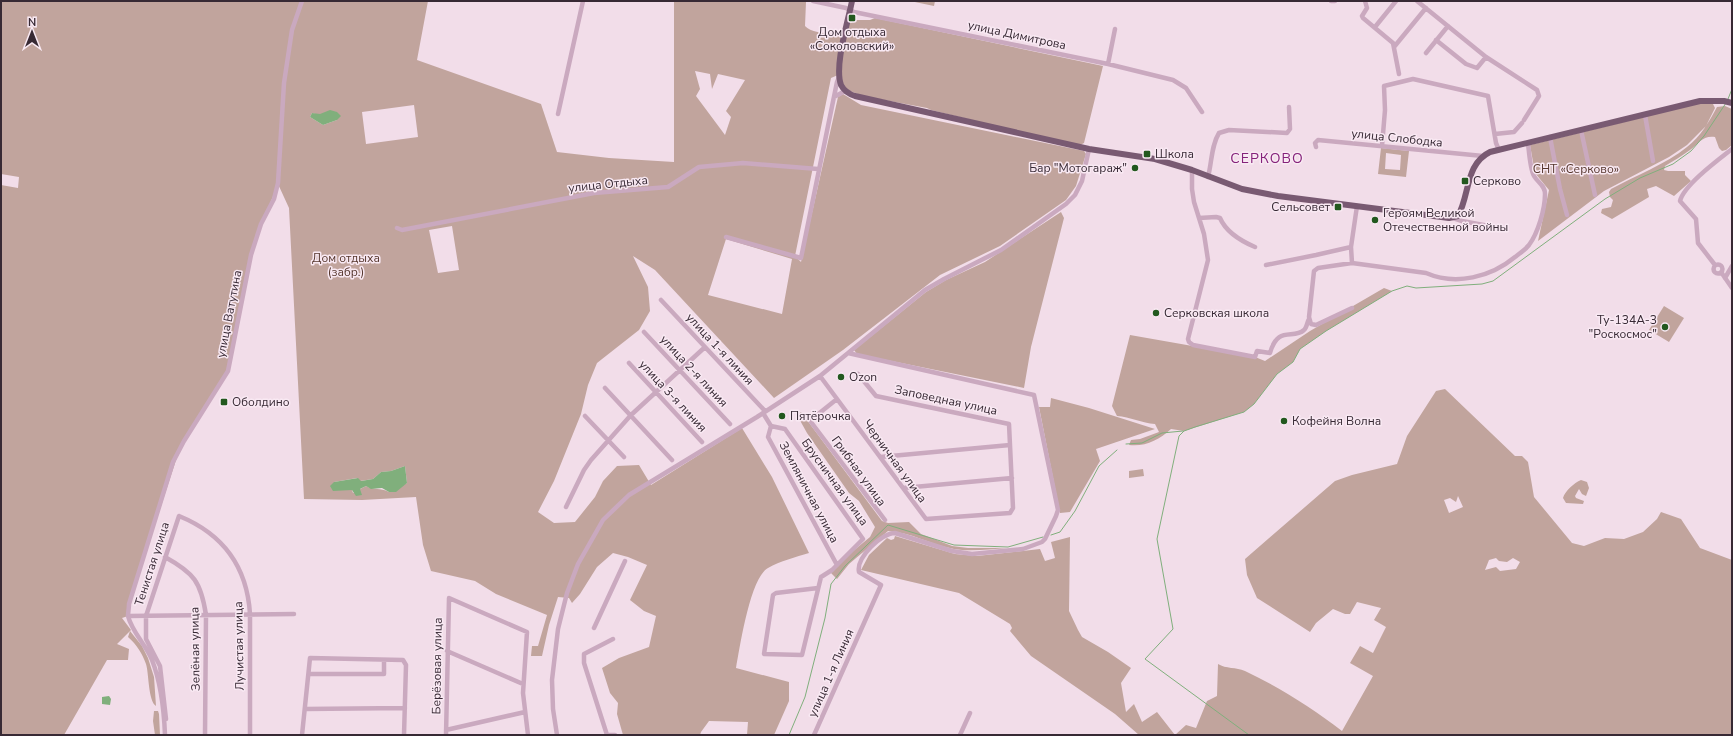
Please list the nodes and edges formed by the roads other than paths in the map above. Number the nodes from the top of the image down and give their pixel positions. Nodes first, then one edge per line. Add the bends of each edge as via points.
1 (302, 1) edge
2 (584, 1) edge
3 (813, 1) edge
4 (852, 1) edge
5 (1331, 1) edge
6 (1335, 1) edge
7 (1366, 1) edge
8 (1396, 1) edge
9 (1417, 1) edge
10 (1426, 8) junction
11 (850, 11) junction
12 (1448, 26) junction
13 (1374, 27) junction
14 (1115, 29) dead end
15 (1436, 40) junction
16 (1394, 47) junction
17 (1426, 53) dead end
18 (1486, 56) junction
19 (1108, 64) junction
20 (1398, 74) dead end
21 (840, 77) junction
22 (845, 91) junction
23 (834, 97) junction
24 (1730, 102) edge
25 (1289, 107) dead end
26 (1202, 112) dead end
27 (558, 114) dead end
28 (1645, 115) junction
29 (1581, 130) junction
30 (1495, 134) junction
31 (1550, 137) junction
32 (1528, 143) junction
33 (1382, 146) junction
34 (1316, 147) dead end
35 (1089, 149) junction
36 (1732, 149) edge
37 (1500, 150) junction
38 (1482, 156) junction
39 (1653, 161) dead end
40 (818, 169) junction
41 (1192, 170) junction
42 (1208, 177) junction
43 (1595, 194) dead end
44 (1357, 206) junction
45 (1567, 215) dead end
46 (1199, 218) junction
47 (1454, 218) junction
48 (397, 228) dead end
49 (1506, 229) dead end
50 (726, 237) dead end
51 (1351, 246) junction
52 (1255, 247) dead end
53 (1352, 263) junction
54 (1266, 265) dead end
55 (1732, 266) edge
56 (1725, 278) junction
57 (1732, 288) edge
58 (661, 300) dead end
59 (1352, 308) dead end
60 (1309, 317) junction
61 (644, 332) dead end
62 (704, 348) junction
63 (848, 353) junction
64 (629, 363) dead end
65 (680, 371) junction
66 (858, 374) dead end
67 (820, 376) junction
68 (605, 388) dead end
69 (656, 393) junction
70 (837, 399) junction
71 (764, 412) junction
72 (631, 415) junction
73 (586, 416) dead end
74 (730, 424) dead end
75 (771, 426) junction
76 (609, 440) junction
77 (702, 442) dead end
78 (1010, 445) junction
79 (624, 457) dead end
80 (880, 457) junction
81 (672, 460) dead end
82 (1012, 478) junction
83 (903, 488) junction
84 (566, 507) dead end
85 (179, 516) joint
86 (926, 519) joint
87 (885, 520) dead end
88 (165, 558) junction
89 (625, 562) dead end
90 (837, 566) junction
91 (818, 588) junction
92 (250, 614) junction
93 (294, 614) dead end
94 (206, 615) junction
95 (128, 616) junction
96 (146, 616) junction
97 (594, 628) dead end
98 (612, 639) dead end
99 (447, 652) junction
100 (384, 660) junction
101 (309, 674) junction
102 (523, 684) junction
103 (405, 708) junction
104 (304, 709) junction
105 (525, 712) junction
106 (970, 713) dead end
107 (446, 733) edge
108 (166, 735) edge
109 (205, 735) edge
110 (250, 735) edge
111 (302, 735) edge
112 (404, 735) edge
113 (528, 735) edge
114 (557, 735) edge
115 (607, 735) edge
116 (615, 735) edge
117 (814, 735) edge
118 (960, 735) edge

1 - 95 street, улица Ватутина via 292,30 284,83 278,183 251,255 228,371 173,462 129,604
2 - 27 street
3 - 11 street, улица Димитрова
4 - 11 main road
5 - 6 street
7 - 13 street via 1367,8 1362,16
8 - 13 street
9 - 10 street
10 - 12 street
10 - 16 street
11 - 19 street, улица Димитрова
11 - 21 main road via 839,64
12 - 15 street
12 - 18 street
13 - 16 street via 1393,43
14 - 19 street
15 - 17 street
15 - 18 street via 1466,64 1478,68
16 - 20 street
18 - 30 street via 1538,91 1539,96 1514,132
19 - 26 street, улица Димитрова via 1181,83
21 - 22 main road
21 - 23 street
22 - 23 street
22 - 35 main road via 863,99
23 - 40 street
24 - 28 main road via 1700,101
25 - 42 street via 1290,129 1287,133 1230,130 1219,132 1214,142
28 - 29 main road
28 - 39 street
29 - 31 main road
29 - 43 street
30 - 33 street via 1488,96 1409,79 1384,86
30 - 37 street
31 - 32 main road
31 - 45 street
32 - 37 main road
32 - 53 street via 1534,175 1544,187 1545,194 1536,235 1528,247 1509,262 1482,276 1448,279 1426,273
33 - 34 street, улица Слободка via 1318,140 1315,143
33 - 38 street, улица Слободка
35 - 41 main road via 1155,159
35 - 63 street via 1082,181 1066,204 1001,250 925,290
36 - 56 street via 1712,164 1680,201 1696,219 1698,243 1715,265 1714,272 1721,272
37 - 38 main road
38 - 47 main road via 1475,164 1460,212
40 - 48 street, улица Отдыха via 743,163 699,167 668,187 594,193 402,230
40 - 50 street via 801,258
41 - 42 main road
41 - 46 street via 1192,190
42 - 44 main road via 1256,192
44 - 47 main road
44 - 51 street
46 - 52 street via 1220,218 1226,230
46 - 60 street via 1208,260 1189,342 1193,345 1255,357 1257,351 1270,353 1273,343 1285,334 1300,333 1305,329
47 - 49 street via 1462,222
51 - 53 street
51 - 54 street
53 - 60 street via 1318,268 1314,271
55 - 56 street
56 - 57 street
58 - 62 street, улица 1-я линия
59 - 60 street via 1316,325 1311,324
61 - 65 street, улица 2-я линия
62 - 65 street
62 - 71 street, улица 1-я линия
63 - 67 street
63 - 117 street, улица 1-я Линия via 1034,395 1058,510 1045,539 1023,549 972,554 952,551 895,533 881,538 862,558 858,567 859,572 881,585
64 - 69 street, улица 3-я линия
65 - 69 street
65 - 74 street, улица 2-я линия
66 - 78 street, Заповедная улица via 876,396 1009,424
67 - 70 street, Черничная улица
67 - 71 street
68 - 72 street
69 - 72 street
69 - 77 street, улица 3-я линия
70 - 80 street, Черничная улица
70 - 87 street, Грибная улица via 811,422
71 - 75 street, улица 1-я линия
71 - 114 street via 629,495 603,520 578,564 558,629 552,680 552,704
72 - 76 street
72 - 81 street
73 - 76 street
75 - 90 street, Земляничная улица via 768,437
75 - 90 street, Брусничная улица via 785,429 863,539
76 - 79 street
76 - 84 street via 584,470
78 - 80 street
78 - 82 street, Заповедная улица
80 - 83 street, Черничная улица
82 - 83 street
82 - 86 street, Заповедная улица via 1013,508 1010,513
83 - 86 street, Черничная улица
85 - 88 street, Тенистая улица
85 - 92 street, Лучистая улица via 211,533 229,552 243,577 249,597
88 - 94 street, Зелёная улица via 183,567 197,582 204,598
88 - 96 street, Тенистая улица
89 - 97 street
90 - 91 street via 822,577
91 - 91 street via 773,595 764,654 802,655
92 - 93 street
92 - 94 street
92 - 110 street, Лучистая улица
94 - 96 street
94 - 109 street, Зелёная улица
95 - 96 street
95 - 108 street via 158,676
96 - 108 street, Тенистая улица via 146,639 154,652 162,675
98 - 115 street via 584,654 584,663
99 - 102 street
99 - 102 street, Берёзовая улица via 448,598 528,632
99 - 107 street, Берёзовая улица
100 - 101 street via 384,674
100 - 101 street via 310,658
100 - 103 street via 403,660 406,665
101 - 104 street
102 - 105 street
103 - 104 street
103 - 112 street
104 - 111 street
105 - 107 street
105 - 113 street
106 - 118 street
115 - 116 street

